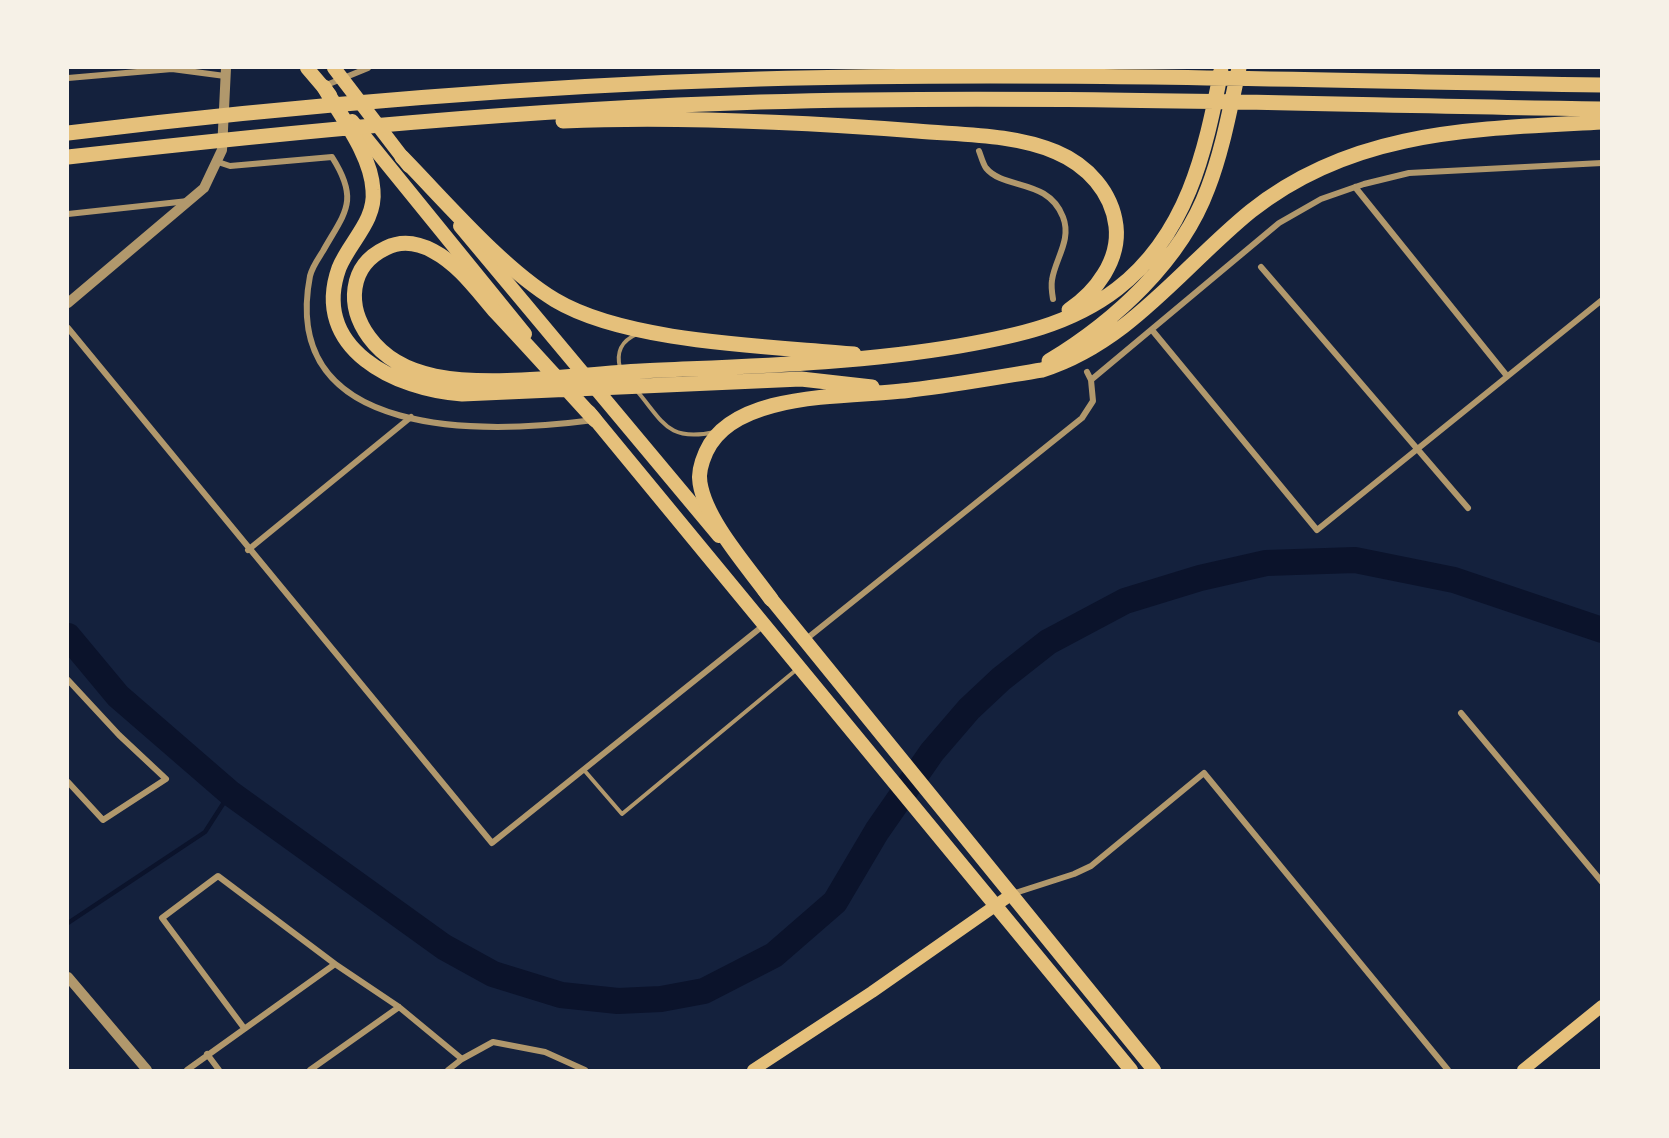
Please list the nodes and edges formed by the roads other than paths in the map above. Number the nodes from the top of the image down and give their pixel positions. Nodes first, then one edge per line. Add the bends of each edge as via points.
1 (307, 68) edge
2 (368, 68) edge
3 (1161, 68) edge
4 (1222, 68) edge
5 (1239, 68) edge
6 (225, 72) edge
7 (338, 73) edge
8 (910, 77) junction
9 (68, 78) edge
10 (1602, 85) edge
11 (324, 87) junction
12 (1602, 109) edge
13 (1602, 122) edge
14 (412, 126) junction
15 (68, 133) edge
16 (979, 151) dead end
17 (68, 157) edge
18 (402, 157) junction
19 (218, 162) junction
20 (1602, 163) edge
21 (1355, 187) junction
22 (192, 201) junction
23 (68, 214) edge
24 (1261, 267) dead end
25 (1053, 299) dead end
26 (1602, 300) edge
27 (68, 303) edge
28 (68, 328) edge
29 (1152, 330) junction
30 (652, 331) junction
31 (1013, 337) junction
32 (903, 356) junction
33 (1087, 372) dead end
34 (1023, 373) junction
35 (1507, 376) junction
36 (1091, 380) junction
37 (910, 391) junction
38 (411, 417) junction
39 (595, 420) junction
40 (721, 430) junction
41 (1417, 449) junction
42 (1468, 508) dead end
43 (248, 550) junction
44 (771, 599) junction
45 (764, 625) junction
46 (804, 640) junction
47 (799, 668) junction
48 (68, 680) edge
49 (1461, 713) dead end
50 (584, 770) junction
51 (68, 782) edge
52 (1602, 882) edge
53 (1012, 894) junction
54 (996, 907) junction
55 (335, 964) junction
56 (68, 977) edge
57 (1602, 1006) edge
58 (399, 1007) junction
59 (244, 1029) junction
60 (207, 1054) junction
61 (462, 1059) junction
62 (147, 1071) edge
63 (187, 1071) edge
64 (219, 1071) edge
65 (310, 1071) edge
66 (448, 1071) edge
67 (585, 1071) edge
68 (753, 1071) edge
69 (1131, 1071) edge
70 (1154, 1071) edge
71 (1448, 1071) edge
72 (1523, 1071) edge

1 - 11 highway
2 - 7 street
3 - 8 highway
4 - 31 highway via 1203,156 1178,219 1162,243 1118,289 1092,306
5 - 34 highway via 1219,155 1208,188 1181,242 1146,283 1088,334 1064,352
6 - 9 street via 172,69
6 - 19 street via 225,133
7 - 11 street
7 - 18 highway
8 - 10 highway via 1189,77
8 - 15 highway via 625,84 394,99
11 - 37 highway via 358,147 373,188 371,212 341,265 334,292 338,321 353,348 376,369 407,385 462,394 801,379
11 - 39 highway
12 - 14 highway via 1185,101 763,102 640,106
13 - 34 highway via 1447,133 1374,147 1341,158 1308,173 1250,212 1149,304 1091,349 1061,364
14 - 17 highway via 364,127
14 - 31 highway via 579,121 757,123 987,137 1041,146 1076,162 1104,192 1116,228 1115,246 1101,279 1089,294 1057,318
16 - 25 street via 986,168 996,176 1035,188 1051,200 1063,217 1065,236 1052,280
18 - 30 highway via 529,282 584,315
18 - 44 highway
19 - 22 street
19 - 38 street via 230,166 332,157 343,174 349,198 344,216 311,272 309,317 316,355 347,391 362,402 382,412
20 - 21 street via 1409,173
21 - 29 street via 1321,199 1279,223
21 - 35 street
22 - 23 street
22 - 27 street
24 - 41 street
26 - 35 street
28 - 43 street
29 - 36 street
29 - 41 street via 1317,530
30 - 32 highway via 749,344
30 - 40 lane via 635,334 622,344 618,358 624,376 676,433 697,436
31 - 32 highway
32 - 39 highway via 781,366 643,371 537,377 459,379 399,364 372,341 358,318 353,297 360,271 375,255 393,245 419,245 438,254 470,282
33 - 36 street
34 - 37 highway
35 - 41 street
36 - 46 street via 1093,401 1082,418
37 - 40 highway via 788,403 759,410
38 - 39 street via 439,425 513,427
38 - 43 street
39 - 45 highway
40 - 44 highway via 702,462 699,480 703,497 720,528
41 - 42 street
43 - 50 street via 492,843
44 - 46 highway
45 - 47 highway
45 - 50 street
46 - 53 highway
47 - 50 lane via 622,814
47 - 54 highway
48 - 51 street via 166,778 103,820
49 - 52 street
53 - 54 main road
53 - 70 highway
53 - 71 street via 1091,866 1204,773
54 - 68 main road
54 - 69 highway
55 - 58 street
55 - 59 street
55 - 59 street via 218,876 162,918
56 - 62 street
57 - 72 main road
58 - 61 street
58 - 65 street
59 - 60 street
60 - 63 street
60 - 64 street
61 - 66 street
61 - 67 street via 493,1042 545,1052

